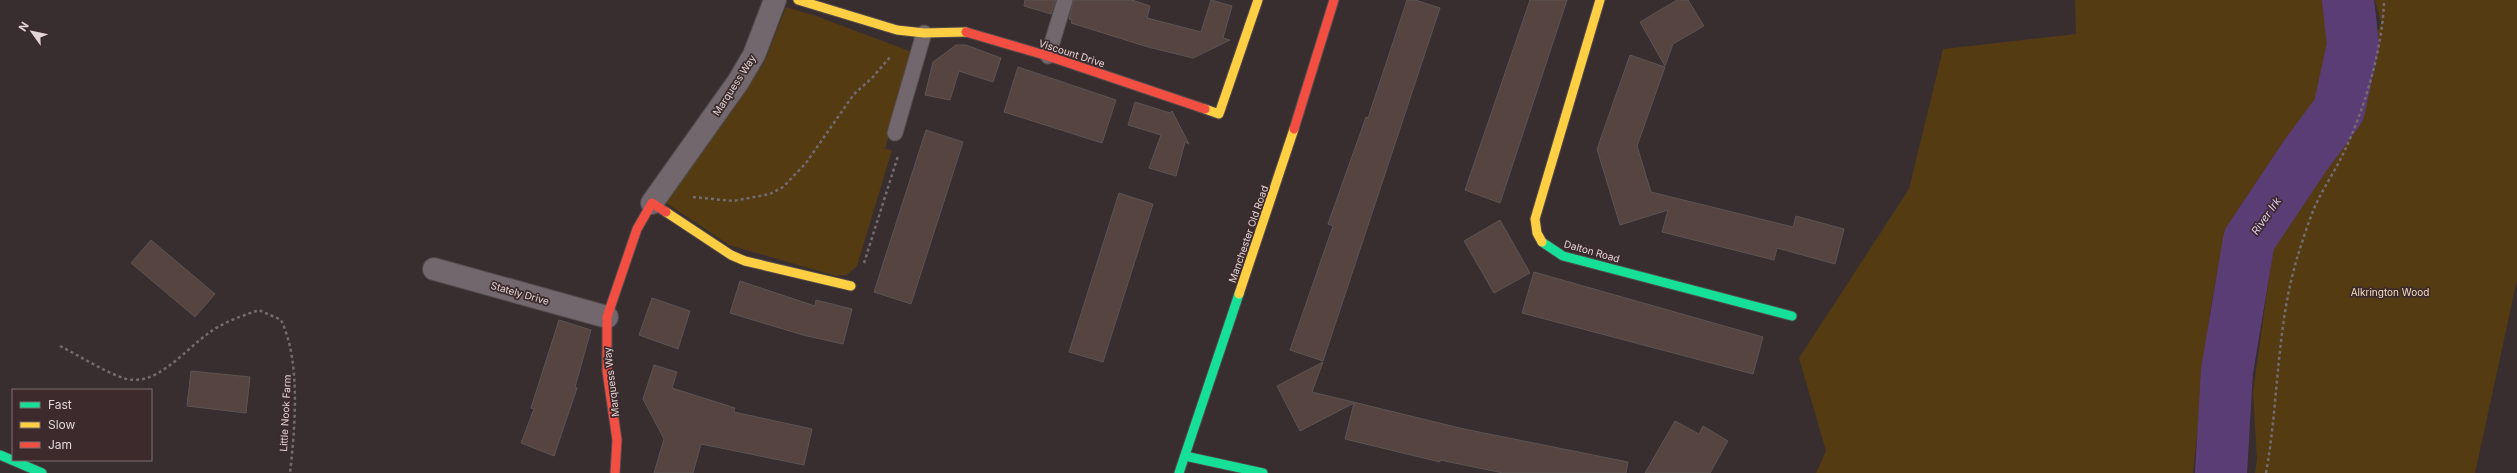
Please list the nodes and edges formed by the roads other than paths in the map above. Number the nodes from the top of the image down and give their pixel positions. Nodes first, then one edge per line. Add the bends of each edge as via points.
1 (775, 0) edge
2 (798, 0) edge
3 (1065, 0) edge
4 (1258, 0) edge
5 (1334, 0) edge
6 (1600, 0) edge
7 (924, 34) junction
8 (1048, 56) junction
9 (894, 133) road end
10 (652, 203) junction
11 (434, 269) dead end
12 (851, 286) road end
13 (1792, 316) dead end
14 (607, 317) junction
15 (0, 455) edge
16 (1185, 456) junction
17 (12, 460) edge
18 (14, 461) edge
19 (42, 473) edge
20 (615, 473) edge
21 (1179, 473) edge
22 (1263, 473) edge

1 - 10 street, Marquess Way via 757,49 738,82
2 - 7 street, Viscount Drive via 898,30
3 - 8 lane
4 - 8 street, Viscount Drive via 1219,114
5 - 16 street, Manchester Old Road via 1284,160
6 - 13 street, Dalton Road via 1535,218 1536,233 1544,246 1563,256
7 - 8 street, Viscount Drive via 968,32
7 - 9 lane
10 - 12 street via 731,255 745,261
10 - 14 street, Marquess Way via 637,229
11 - 14 street, Stately Drive
14 - 20 street, Marquess Way via 607,371 617,440
15 - 17 street
16 - 21 street, Manchester Old Road
16 - 22 street
18 - 19 street

